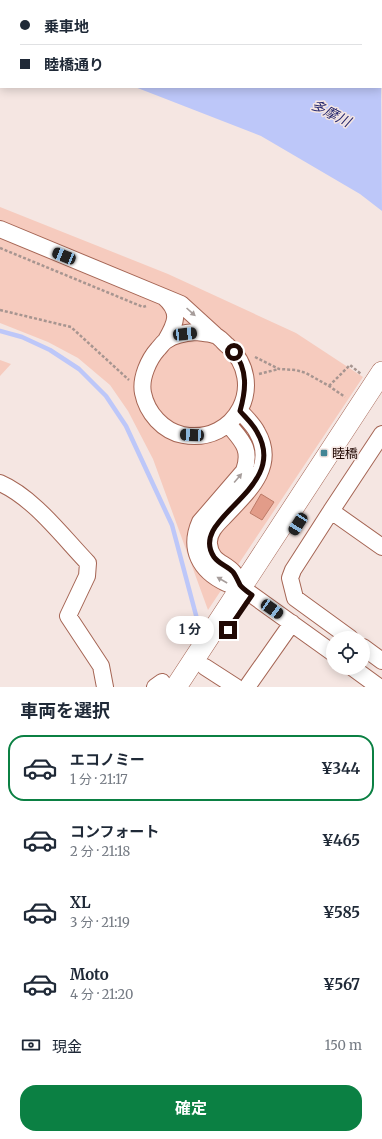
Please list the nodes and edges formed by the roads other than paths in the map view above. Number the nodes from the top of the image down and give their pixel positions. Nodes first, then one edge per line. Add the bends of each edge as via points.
1 (0, 229) edge
2 (163, 296) junction
3 (215, 335) junction
4 (166, 340) junction
5 (376, 375) edge
6 (382, 397) edge
7 (240, 411) junction
8 (228, 424) junction
9 (382, 434) edge
10 (0, 484) edge
11 (331, 511) junction
12 (382, 547) edge
13 (247, 591) junction
14 (292, 623) junction
15 (340, 631) edge
16 (326, 648) edge
17 (370, 652) edge
18 (382, 661) edge
19 (205, 666) junction
20 (363, 675) edge
21 (164, 685) edge
22 (105, 687) edge
23 (192, 687) edge
24 (236, 687) edge
25 (247, 687) edge
26 (379, 687) edge

1 - 2 street
2 -> 3 street via 181,304
2 - 4 street via 169,301 176,320
3 - 4 street via 196,332
3 - 7 street via 234,352 243,368 246,386
4 - 8 street via 154,354 144,380 143,392 153,416 165,427 183,435 209,434
5 - 13 main road
6 - 13 main road
7 - 8 street
7 - 13 street via 257,431 262,444 263,466 249,489 212,530 209,544 214,558 233,572
13 -> 8 street via 226,583 206,570 198,560 194,544 200,522 244,471 246,465 246,446
9 - 11 street
10 - 22 street via 13,489 38,510 88,563 87,576 68,616 101,666
11 - 12 street
11 - 15 street via 290,578 295,598
13 - 14 street
13 - 19 main road
13 - 21 main road
14 - 16 street
14 - 25 street
17 - 18 street
19 - 23 main road
19 - 24 street
20 - 26 street

